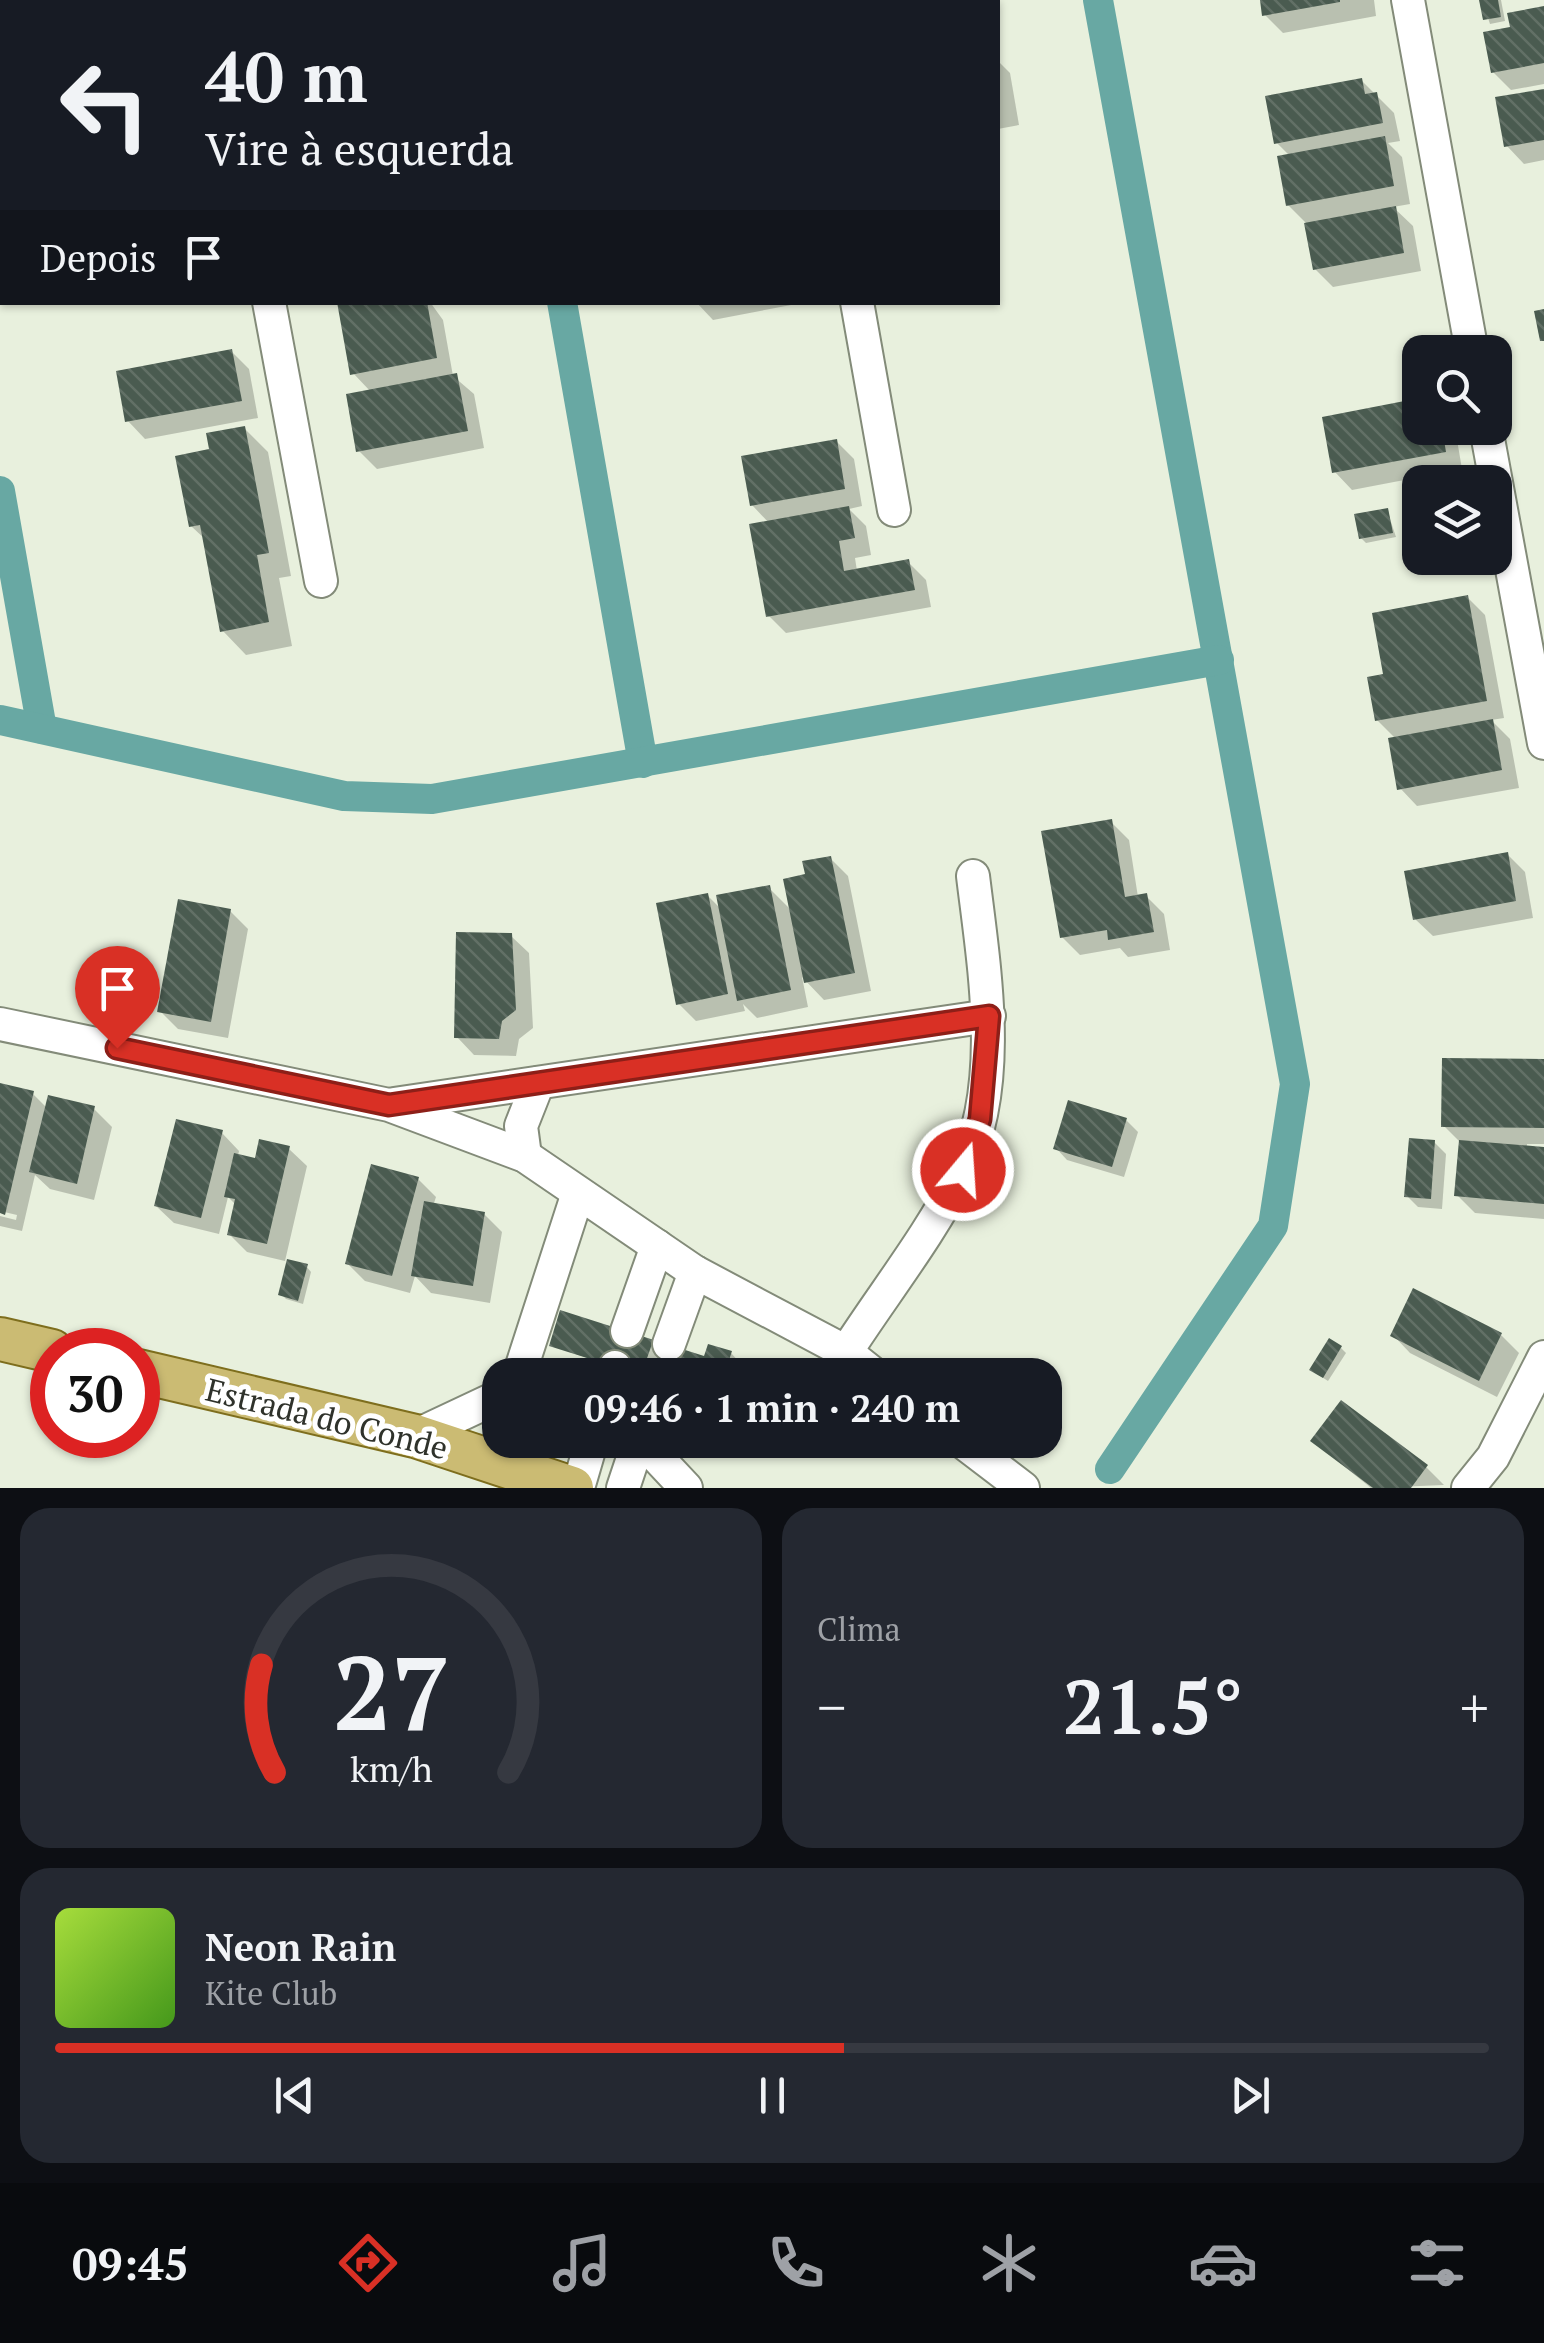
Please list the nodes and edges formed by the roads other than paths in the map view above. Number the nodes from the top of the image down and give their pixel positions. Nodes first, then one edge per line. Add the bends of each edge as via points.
1 (1408, 0) edge
2 (270, 305) edge
3 (858, 305) edge
4 (1469, 335) edge
5 (1489, 445) edge
6 (894, 510) dead end
7 (321, 581) dead end
8 (1544, 743) edge
9 (973, 876) dead end
10 (989, 1016) junction
11 (0, 1024) edge
12 (538, 1083) junction
13 (389, 1105) junction
14 (524, 1156) junction
15 (578, 1194) junction
16 (657, 1246) junction
17 (695, 1272) junction
18 (626, 1331) dead end
19 (0, 1339) edge
20 (669, 1344) tunnel mouth
21 (30, 1346) edge
22 (846, 1352) junction
23 (524, 1358) edge
24 (854, 1358) edge
25 (1544, 1358) edge
26 (160, 1376) edge
27 (482, 1404) edge
28 (415, 1436) junction
29 (586, 1458) edge
30 (633, 1458) edge
31 (657, 1458) edge
32 (983, 1458) edge
33 (575, 1488) edge
34 (622, 1488) edge
35 (686, 1488) edge
36 (1022, 1488) edge
37 (1468, 1488) edge

1 - 4 street
2 - 7 street
3 - 6 street
5 - 8 street
9 - 10 street
10 - 12 street
10 - 22 street via 980,1119 963,1170
11 - 13 street
12 - 13 street
12 - 14 street via 521,1126
13 - 14 street
14 - 15 street
15 - 16 street
15 - 23 street
16 - 17 street
16 - 18 street
17 - 20 street
17 - 22 street
19 - 21 main road
22 - 24 street
25 - 37 street via 1494,1456
26 - 28 main road, Estrada do Conde
27 - 28 street
28 - 33 main road, Estrada do Conde
29 - 33 street
30 - 34 street
31 - 35 street
32 - 36 street

